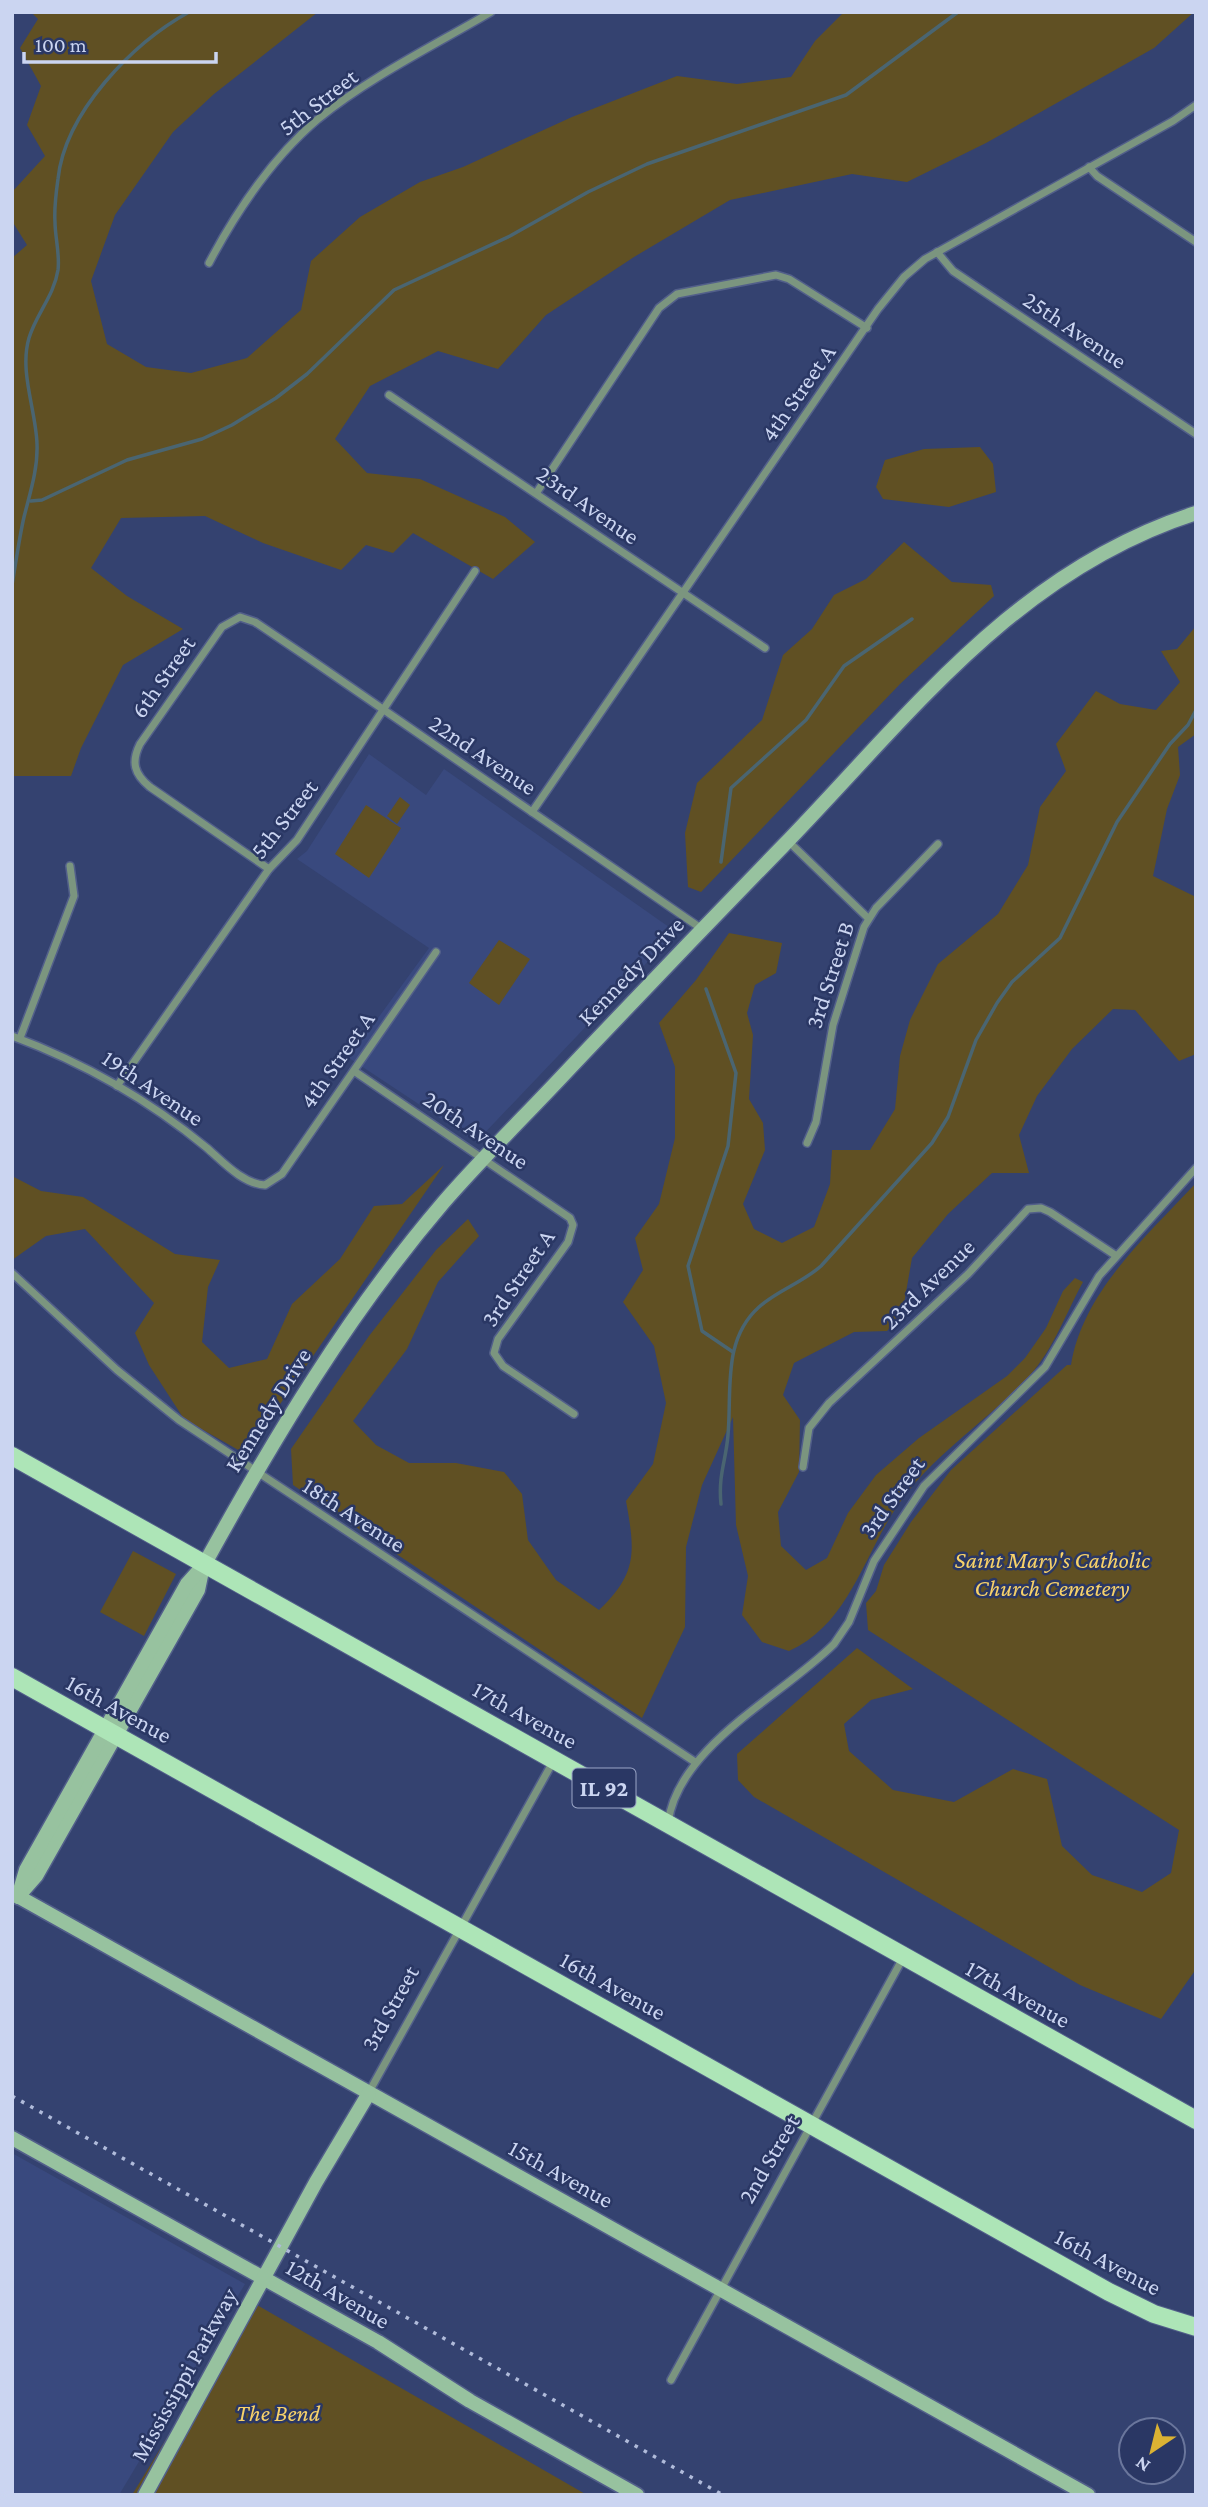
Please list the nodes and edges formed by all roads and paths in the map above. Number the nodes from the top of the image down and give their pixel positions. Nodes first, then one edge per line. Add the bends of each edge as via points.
1 (491, 12) edge
2 (1196, 105) edge
3 (1088, 167) junction
4 (1196, 242) edge
5 (937, 252) junction
6 (209, 263) dead end
7 (867, 328) junction
8 (389, 395) dead end
9 (1196, 435) edge
10 (537, 492) junction
11 (1196, 513) edge
12 (475, 571) dead end
13 (682, 592) junction
14 (240, 617) joint
15 (765, 648) dead end
16 (384, 710) junction
17 (532, 812) junction
18 (788, 841) junction
19 (938, 844) dead end
20 (70, 866) dead end
21 (269, 869) junction
22 (868, 918) junction
23 (702, 929) junction
24 (436, 952) dead end
25 (16, 1037) edge
26 (354, 1071) junction
27 (117, 1086) junction
28 (807, 1143) dead end
29 (484, 1159) junction
30 (1196, 1168) edge
31 (265, 1185) joint
32 (573, 1225) joint
33 (1115, 1255) junction
34 (12, 1273) edge
35 (574, 1414) dead end
36 (12, 1456) edge
37 (803, 1467) dead end
38 (256, 1471) junction
39 (204, 1564) junction
40 (12, 1677) edge
41 (110, 1732) junction
42 (554, 1759) junction
43 (695, 1762) junction
44 (668, 1823) junction
45 (14, 1899) edge
46 (460, 1929) junction
47 (904, 1958) junction
48 (369, 2093) junction
49 (1196, 2120) edge
50 (811, 2125) junction
51 (12, 2138) edge
52 (263, 2277) junction
53 (719, 2288) junction
54 (1196, 2327) edge
55 (671, 2380) dead end
56 (613, 2489) edge
57 (145, 2495) edge
58 (637, 2495) edge
59 (1088, 2495) edge

1 - 6 street, 5th Street via 347,97 317,120 244,202
2 - 3 street, 4th Street A
3 - 4 street
3 - 5 street, 4th Street A
5 - 7 street, 4th Street A via 904,276
5 - 9 street, 25th Avenue via 953,271
7 - 10 street via 776,275 677,294 664,301
7 - 13 street, 4th Street A
8 - 10 street, 23rd Avenue
10 - 13 street, 23rd Avenue
11 - 18 street, Kennedy Drive via 1104,550 1002,620
12 - 16 street, 5th Street
13 - 15 street, 23rd Avenue
13 - 17 street, 4th Street A
14 - 16 street, 22nd Avenue via 255,622
14 - 21 street, 6th Street via 222,628 140,744 134,755 135,771 150,787
16 - 17 street, 22nd Avenue
16 - 21 street, 5th Street via 297,840
17 - 23 street, 22nd Avenue
18 - 22 street
18 - 23 street, Kennedy Drive
19 - 22 street, 3rd Street B
20 - 25 street via 74,896
21 - 27 street, 5th Street
22 - 28 street, 3rd Street B via 836,1014 816,1122
23 - 29 street, Kennedy Drive
24 - 26 street, 4th Street A
25 - 27 street, 19th Avenue via 74,1060
26 - 29 street, 20th Avenue
26 - 31 street, 4th Street A via 282,1174
27 - 31 street, 19th Avenue via 234,1171
29 - 32 street, 20th Avenue via 565,1213
29 - 38 street, Kennedy Drive via 370,1297 297,1402
30 - 33 street, 3rd Street
32 - 35 street, 3rd Street A via 568,1242 498,1339 494,1353 503,1366
33 - 37 street, 23rd Avenue via 1050,1212 1028,1209 968,1274 829,1403 809,1429
33 - 43 street, 3rd Street via 1045,1367 924,1486 874,1561 849,1622 834,1644
34 - 38 street, 18th Avenue via 117,1370 179,1420
36 - 39 main road, 17th Avenue / IL 92
38 - 39 street, Kennedy Drive
38 - 43 street, 18th Avenue
39 - 41 street, Kennedy Drive via 198,1591
39 - 42 main road, 17th Avenue / IL 92
40 - 41 main road, 16th Avenue
41 - 45 street, Kennedy Drive via 26,1870
41 - 46 main road, 16th Avenue
42 - 44 main road, 17th Avenue / IL 92
42 - 46 street, 3rd Street
43 - 44 street, 3rd Street via 676,1791
44 - 47 main road, 17th Avenue / IL 92
45 - 48 street, 15th Avenue
46 - 48 street, 3rd Street
46 - 50 main road, 16th Avenue
47 - 49 main road, 17th Avenue / IL 92
47 - 50 street, 2nd Street
48 - 52 street, 3rd Street
48 - 53 street, 15th Avenue
50 - 53 street, 2nd Street
50 - 54 main road, 16th Avenue via 1109,2292 1154,2314
51 - 52 street, 12th Avenue
52 - 56 street, 12th Avenue via 378,2342
52 - 57 street, Mississippi Parkway
53 - 55 street, 2nd Street
53 - 59 street, 15th Avenue
56 - 58 street, 12th Avenue

